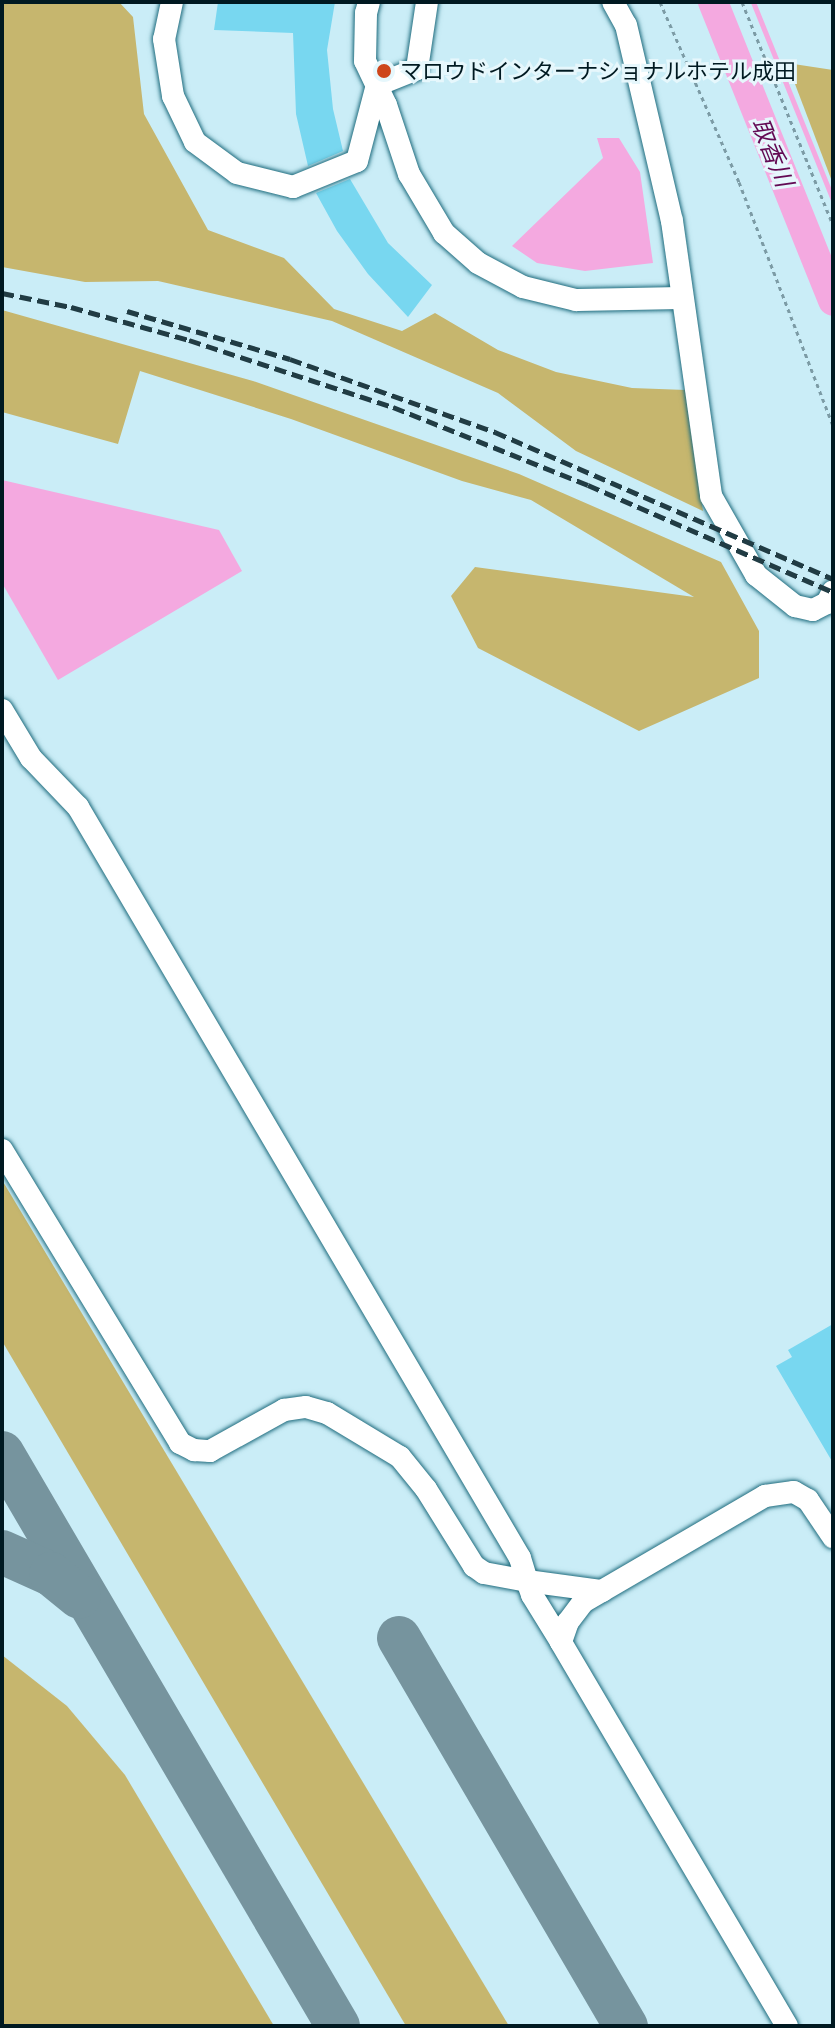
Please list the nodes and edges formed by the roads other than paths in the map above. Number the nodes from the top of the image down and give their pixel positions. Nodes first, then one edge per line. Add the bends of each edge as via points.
1 (172, 2) edge
2 (369, 2) edge
3 (427, 2) edge
4 (613, 2) edge
5 (377, 85) junction
6 (682, 298) junction
7 (833, 591) edge
8 (2, 710) edge
9 (2, 1150) edge
10 (833, 1537) edge
11 (527, 1581) junction
12 (602, 1591) junction
13 (561, 1642) junction
14 (787, 2026) edge

1 - 5 street via 164,39 173,96 195,142 237,173 293,187 357,161
2 - 5 street via 365,61
3 - 5 street via 417,69
4 - 6 street via 626,25 672,221
5 - 6 street via 422,201 444,233 478,263 523,287 576,300
6 - 7 street via 711,496 756,575 795,606 813,610 827,603
8 - 11 street via 31,758 78,807 520,1558
9 - 11 street via 180,1443 210,1451 284,1410 306,1407 327,1413 400,1457 474,1566 484,1573
10 - 12 street via 808,1500 780,1492
11 - 12 street
11 - 13 street
12 - 13 street via 583,1602
13 - 14 street

